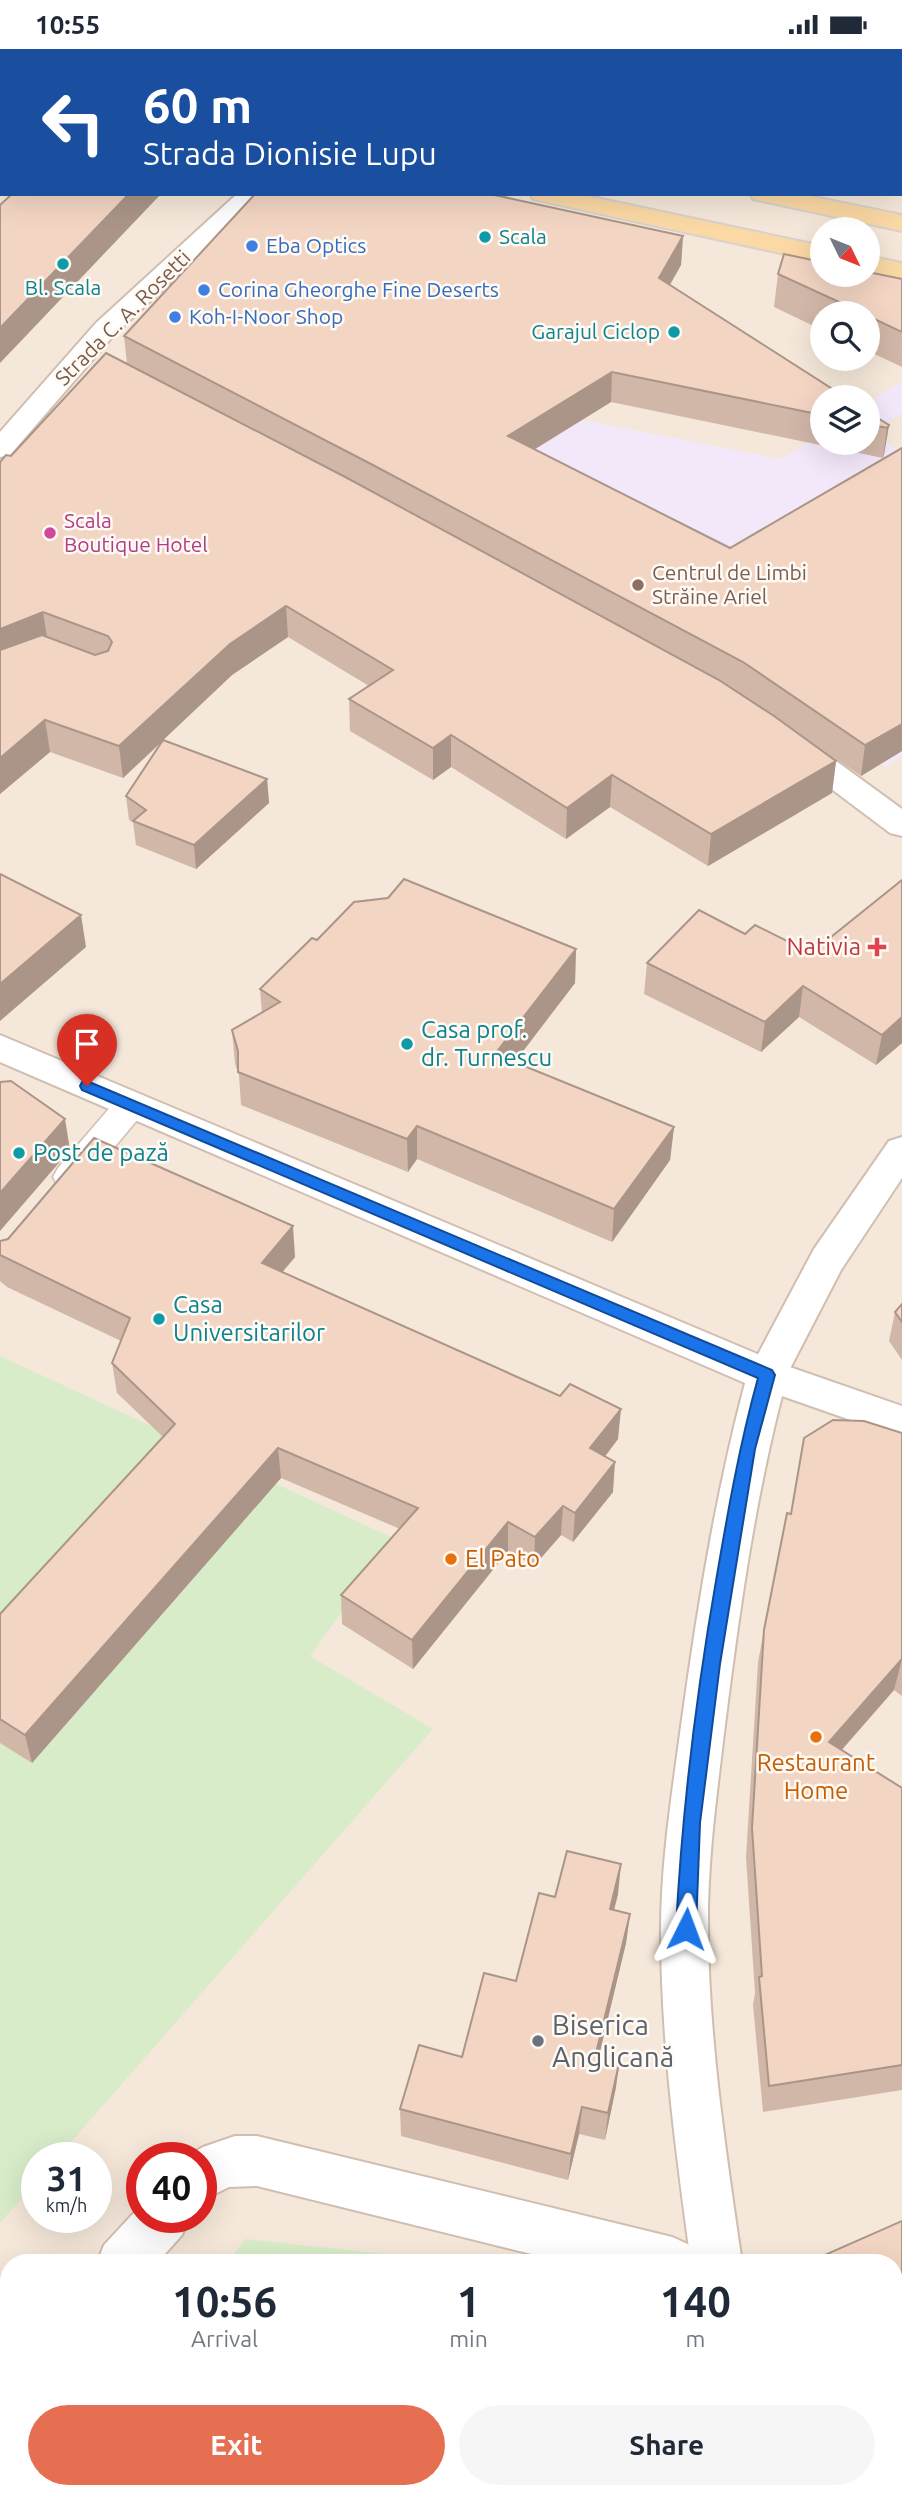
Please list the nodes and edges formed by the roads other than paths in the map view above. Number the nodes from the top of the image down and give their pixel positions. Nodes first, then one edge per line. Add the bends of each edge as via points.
1 (250, 196) edge
2 (551, 196) edge
3 (772, 196) edge
4 (902, 223) edge
5 (810, 251) edge
6 (880, 266) edge
7 (902, 271) edge
8 (81, 355) junction
9 (108, 369) edge
10 (0, 449) edge
11 (772, 730) edge
12 (902, 825) edge
13 (0, 1048) edge
14 (131, 1105) junction
15 (902, 1151) edge
16 (51, 1199) edge
17 (767, 1375) junction
18 (902, 1422) edge
19 (217, 2166) edge
20 (149, 2233) edge
21 (130, 2254) edge
22 (635, 2254) edge
23 (716, 2254) edge

1 - 8 street, Strada C. A. Rosetti
2 - 5 main road
3 - 4 main road
6 - 7 main road
8 - 9 street
8 - 10 street, Strada C. A. Rosetti
11 - 12 street
13 - 14 street
14 - 16 lane
14 - 17 street
15 - 17 street via 823,1267
17 - 18 street
17 - 23 street via 742,1476 691,1823 685,1955 697,2130
19 - 22 street via 241,2159 257,2161
20 - 21 street

